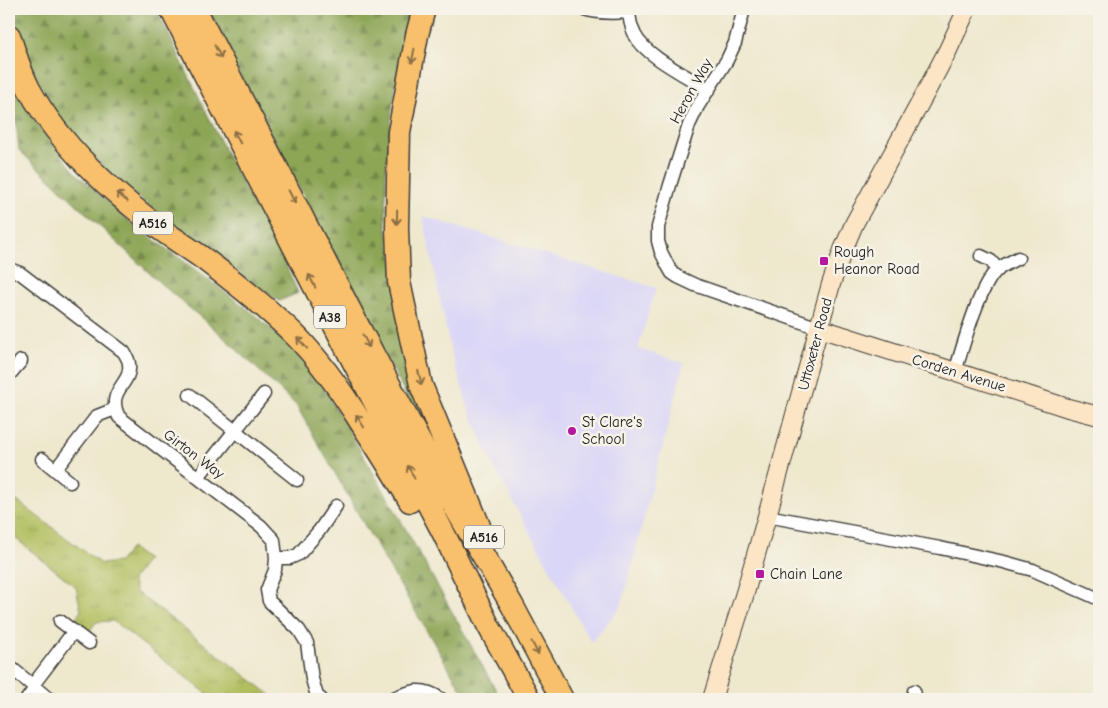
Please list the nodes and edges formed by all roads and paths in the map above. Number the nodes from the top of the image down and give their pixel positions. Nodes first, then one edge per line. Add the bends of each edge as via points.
1 (171, 9) edge
2 (195, 9) edge
3 (424, 9) edge
4 (584, 9) edge
5 (744, 9) edge
6 (967, 9) edge
7 (629, 10) edge
8 (9, 36) edge
9 (710, 90) junction
10 (981, 256) dead end
11 (1018, 258) dead end
12 (9, 269) edge
13 (998, 270) junction
14 (819, 328) junction
15 (21, 361) dead end
16 (954, 372) junction
17 (9, 374) edge
18 (264, 394) dead end
19 (190, 395) dead end
20 (115, 409) junction
21 (1099, 416) edge
22 (234, 430) junction
23 (42, 459) dead end
24 (56, 470) junction
25 (198, 477) junction
26 (297, 480) dead end
27 (70, 482) dead end
28 (336, 506) dead end
29 (768, 516) junction
30 (276, 558) junction
31 (1099, 599) edge
32 (512, 605) junction
33 (60, 621) dead end
34 (488, 625) junction
35 (74, 631) junction
36 (89, 643) dead end
37 (9, 666) edge
38 (34, 686) junction
39 (27, 699) edge
40 (49, 699) edge
41 (321, 699) edge
42 (392, 699) edge
43 (442, 699) edge
44 (529, 699) edge
45 (562, 699) edge
46 (712, 699) edge

34 -> 1 highway, A38 via 444,534
2 -> 32 highway, A38 via 357,324
3 -> 32 highway, A516 via 399,132 399,282 421,385
4 - 7 street via 615,13
5 - 9 street, Heron Way via 735,43
6 - 14 main road, Uttoxeter Road via 854,224 831,284
7 - 9 street via 632,29 644,48
34 -> 8 highway, A516 via 334,380 262,304 118,195 79,158 28,87
9 - 14 street, Heron Way via 689,125 661,219 658,234 668,266 672,273 695,285
10 - 13 street
11 - 13 street
12 - 20 street via 20,273 124,352 129,362 129,373 114,400
13 - 16 street via 988,282 975,310
14 - 16 main road, Corden Avenue
14 - 29 main road, Uttoxeter Road
15 - 17 street
16 - 21 main road, Corden Avenue
18 - 22 street
19 - 22 street
20 - 24 street via 98,416
20 - 25 street, Girton Way via 119,417
22 - 25 street
22 - 26 street
23 - 24 street
24 - 27 street
25 - 30 street, Girton Way via 261,526 274,540
28 - 30 street via 299,554
29 - 31 street via 1004,562 1033,570
29 - 46 main road, Uttoxeter Road
30 - 41 street, Girton Way via 267,590 269,601 307,642 312,679
32 -> 45 highway, A38
33 - 35 street
34 - 44 highway, A38
35 - 36 street
35 - 38 street
37 - 38 street
38 - 39 street
38 - 40 street
42 - 43 street via 415,691 428,691

